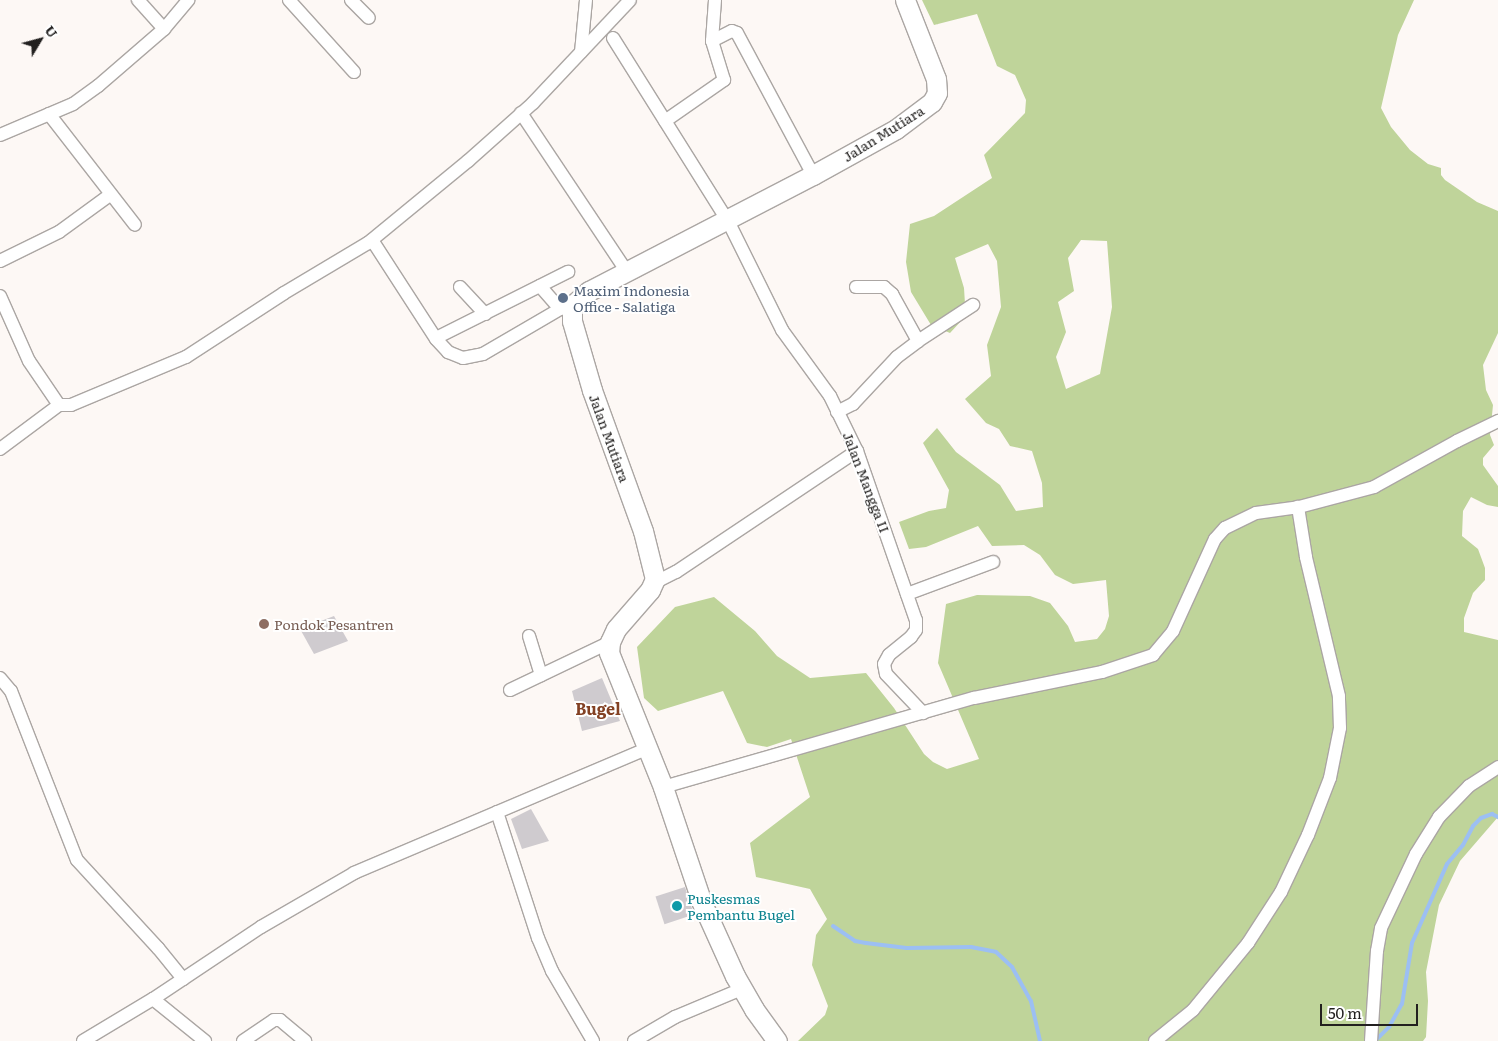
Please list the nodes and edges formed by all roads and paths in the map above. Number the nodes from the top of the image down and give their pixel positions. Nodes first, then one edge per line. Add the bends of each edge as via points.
1 (138, 0) edge
2 (188, 0) edge
3 (289, 0) edge
4 (351, 0) edge
5 (586, 0) edge
6 (630, 0) edge
7 (715, 0) edge
8 (905, 0) edge
9 (369, 18) dead end
10 (164, 29) junction
11 (613, 38) dead end
12 (712, 41) junction
13 (581, 52) junction
14 (354, 72) dead end
15 (521, 113) junction
16 (49, 114) junction
17 (665, 121) junction
18 (0, 135) edge
19 (813, 175) junction
20 (110, 195) junction
21 (728, 221) junction
22 (135, 225) dead end
23 (372, 240) junction
24 (0, 261) edge
25 (568, 272) dead end
26 (627, 272) junction
27 (540, 286) junction
28 (460, 287) dead end
29 (856, 287) dead end
30 (0, 296) edge
31 (973, 305) dead end
32 (567, 306) junction
33 (485, 314) junction
34 (436, 338) junction
35 (918, 342) junction
36 (59, 405) junction
37 (838, 412) junction
38 (1498, 421) edge
39 (0, 449) edge
40 (858, 451) junction
41 (1298, 507) junction
42 (993, 562) dead end
43 (654, 583) junction
44 (907, 594) junction
45 (529, 636) dead end
46 (610, 642) junction
47 (542, 675) junction
48 (0, 678) edge
49 (510, 690) dead end
50 (923, 713) junction
51 (648, 748) junction
52 (1498, 767) edge
53 (663, 787) junction
54 (497, 812) junction
55 (183, 979) junction
56 (742, 989) junction
57 (153, 999) junction
58 (83, 1041) edge
59 (205, 1041) edge
60 (243, 1041) edge
61 (305, 1041) edge
62 (592, 1041) edge
63 (634, 1041) edge
64 (777, 1041) edge
65 (1155, 1041) edge
66 (1371, 1041) edge

1 - 10 street
2 - 10 street
3 - 14 street
4 - 9 street
5 - 13 street
6 - 13 street
7 - 12 street
8 - 19 street, Jalan Mutiara via 936,79 937,93 932,102 896,129
10 - 16 street via 98,86 73,104
11 - 17 street, Jalan Mangga II
12 - 17 street via 724,80
12 - 19 street via 732,31 737,33
13 - 15 street
15 - 23 street
15 - 26 street
16 - 18 street
16 - 20 street
17 - 21 street, Jalan Mangga II
19 - 21 street, Jalan Mutiara
20 - 22 street
20 - 24 street via 59,232
21 - 26 street, Jalan Mutiara
21 - 37 street, Jalan Mangga II via 782,330
23 - 34 street
23 - 36 street via 186,357 71,405
25 - 27 street
26 - 32 street, Jalan Mutiara
27 - 32 street
27 - 33 street
28 - 33 street
29 - 35 street via 884,287 892,294
30 - 36 street via 29,361
31 - 35 street
32 - 34 street via 483,354 463,358 448,352
32 - 43 street, Jalan Mutiara via 592,390 643,531
33 - 34 street
35 - 37 street via 897,357 853,404
36 - 39 street
37 - 40 street, Jalan Mangga II
38 - 41 street via 1374,487
40 - 43 street via 676,572
40 - 44 street, Jalan Mangga II
41 - 50 street via 1256,513 1225,528 1215,539 1174,631 1153,655 1102,672 974,698
41 - 65 street via 1306,557 1339,696 1340,728 1330,778 1282,892 1248,943 1193,1010
42 - 44 street
43 - 46 street via 616,629
44 - 50 street, Jalan Mangga II via 916,630 889,655 884,664 891,682
45 - 47 street
46 - 47 street
46 - 51 street via 609,653
47 - 49 street
48 - 55 street via 11,691 77,860
50 - 53 street
51 - 53 street
51 - 54 street
52 - 66 street via 1469,786 1439,817 1416,854 1387,914 1377,951
53 - 56 street via 702,904
54 - 55 street via 354,874 261,927
54 - 62 street via 538,938 552,971
55 - 57 street
56 - 63 street via 676,1017
56 - 64 street
57 - 58 street
57 - 59 street
60 - 61 street via 274,1020 288,1024

